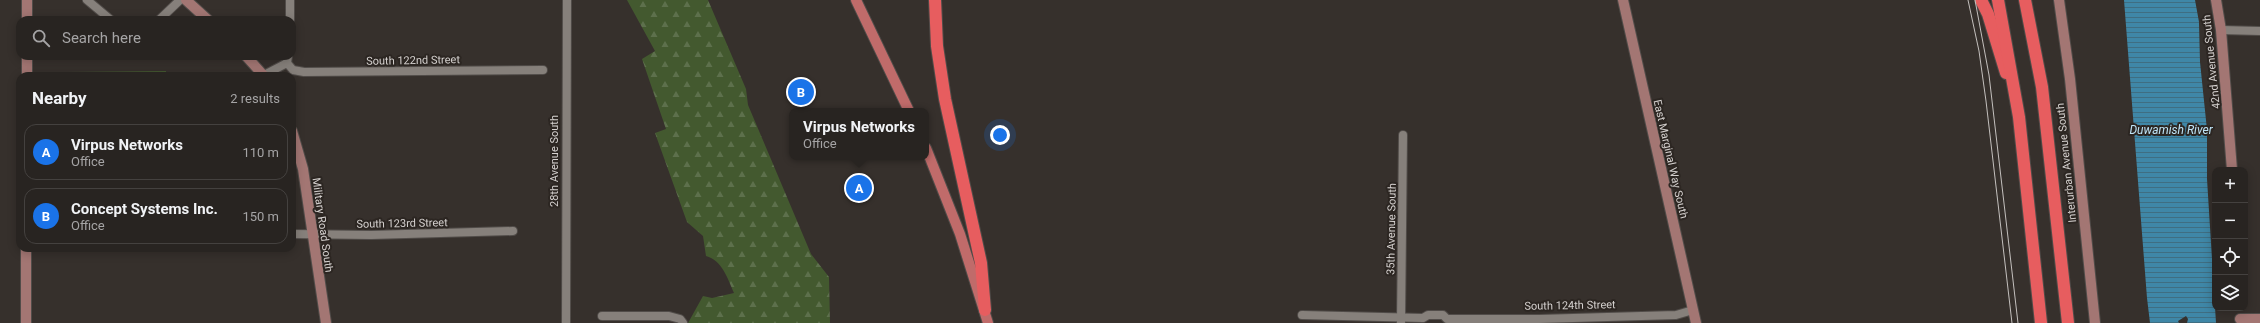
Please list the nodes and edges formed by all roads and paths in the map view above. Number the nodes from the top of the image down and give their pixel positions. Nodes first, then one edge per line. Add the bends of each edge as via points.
1 (27, 0) edge
2 (87, 0) edge
3 (180, 0) edge
4 (186, 0) edge
5 (290, 0) edge
6 (567, 0) edge
7 (856, 0) edge
8 (935, 0) edge
9 (1624, 0) edge
10 (1981, 0) edge
11 (1998, 0) edge
12 (2025, 0) edge
13 (2059, 0) edge
14 (2216, 0) edge
15 (27, 16) edge
16 (106, 16) edge
17 (163, 16) edge
18 (204, 16) edge
19 (290, 16) edge
20 (2221, 30) junction
21 (2260, 31) edge
22 (27, 60) edge
23 (250, 60) edge
24 (288, 60) edge
25 (543, 70) dead end
26 (27, 72) edge
27 (260, 72) edge
28 (270, 72) edge
29 (908, 108) edge
30 (2019, 117) junction
31 (1403, 135) dead end
32 (296, 145) edge
33 (929, 156) edge
34 (2232, 167) edge
35 (513, 231) dead end
36 (296, 234) edge
37 (312, 234) junction
38 (26, 252) edge
39 (985, 310) junction
40 (1693, 310) junction
41 (1302, 315) dead end
42 (602, 316) dead end
43 (2260, 319) edge
44 (1401, 320) edge
45 (1425, 321) edge
46 (1445, 321) edge
47 (2240, 321) edge
48 (26, 323) edge
49 (326, 323) edge
50 (566, 323) edge
51 (683, 323) edge
52 (988, 323) edge
53 (1696, 323) edge
54 (2041, 323) edge
55 (2068, 323) edge
56 (2095, 323) edge

1 - 15 street
2 - 16 street
3 - 17 street
4 - 18 street
5 - 19 street
6 - 50 street, 28th Avenue South
7 - 29 main road
8 - 39 highway via 945,98 981,263
9 - 40 street, East Marginal Way South
10 - 30 highway via 1988,14
11 - 30 highway
12 - 55 highway via 2042,87
13 - 56 street, Interurban Avenue South via 2070,79
14 - 20 street, 42nd Avenue South
20 - 21 street
20 - 34 street, 42nd Avenue South
22 - 26 street
23 - 27 street
24 - 25 street, South 122nd Street via 293,70 304,72
24 - 28 street
30 - 54 highway
31 - 44 street, 35th Avenue South
32 - 37 street, Military Road South via 303,169
33 - 39 main road via 960,234
35 - 37 street, South 123rd Street
36 - 37 street, South 123rd Street
37 - 49 street, Military Road South
38 - 48 street
39 - 52 main road
40 - 46 street, South 124th Street via 1672,315
40 - 53 street, East Marginal Way South
41 - 44 street, South 124th Street
42 - 51 street via 669,316 680,319
43 - 47 street
44 - 45 street, South 124th Street
45 - 46 street, South 124th Street via 1428,315 1443,315

